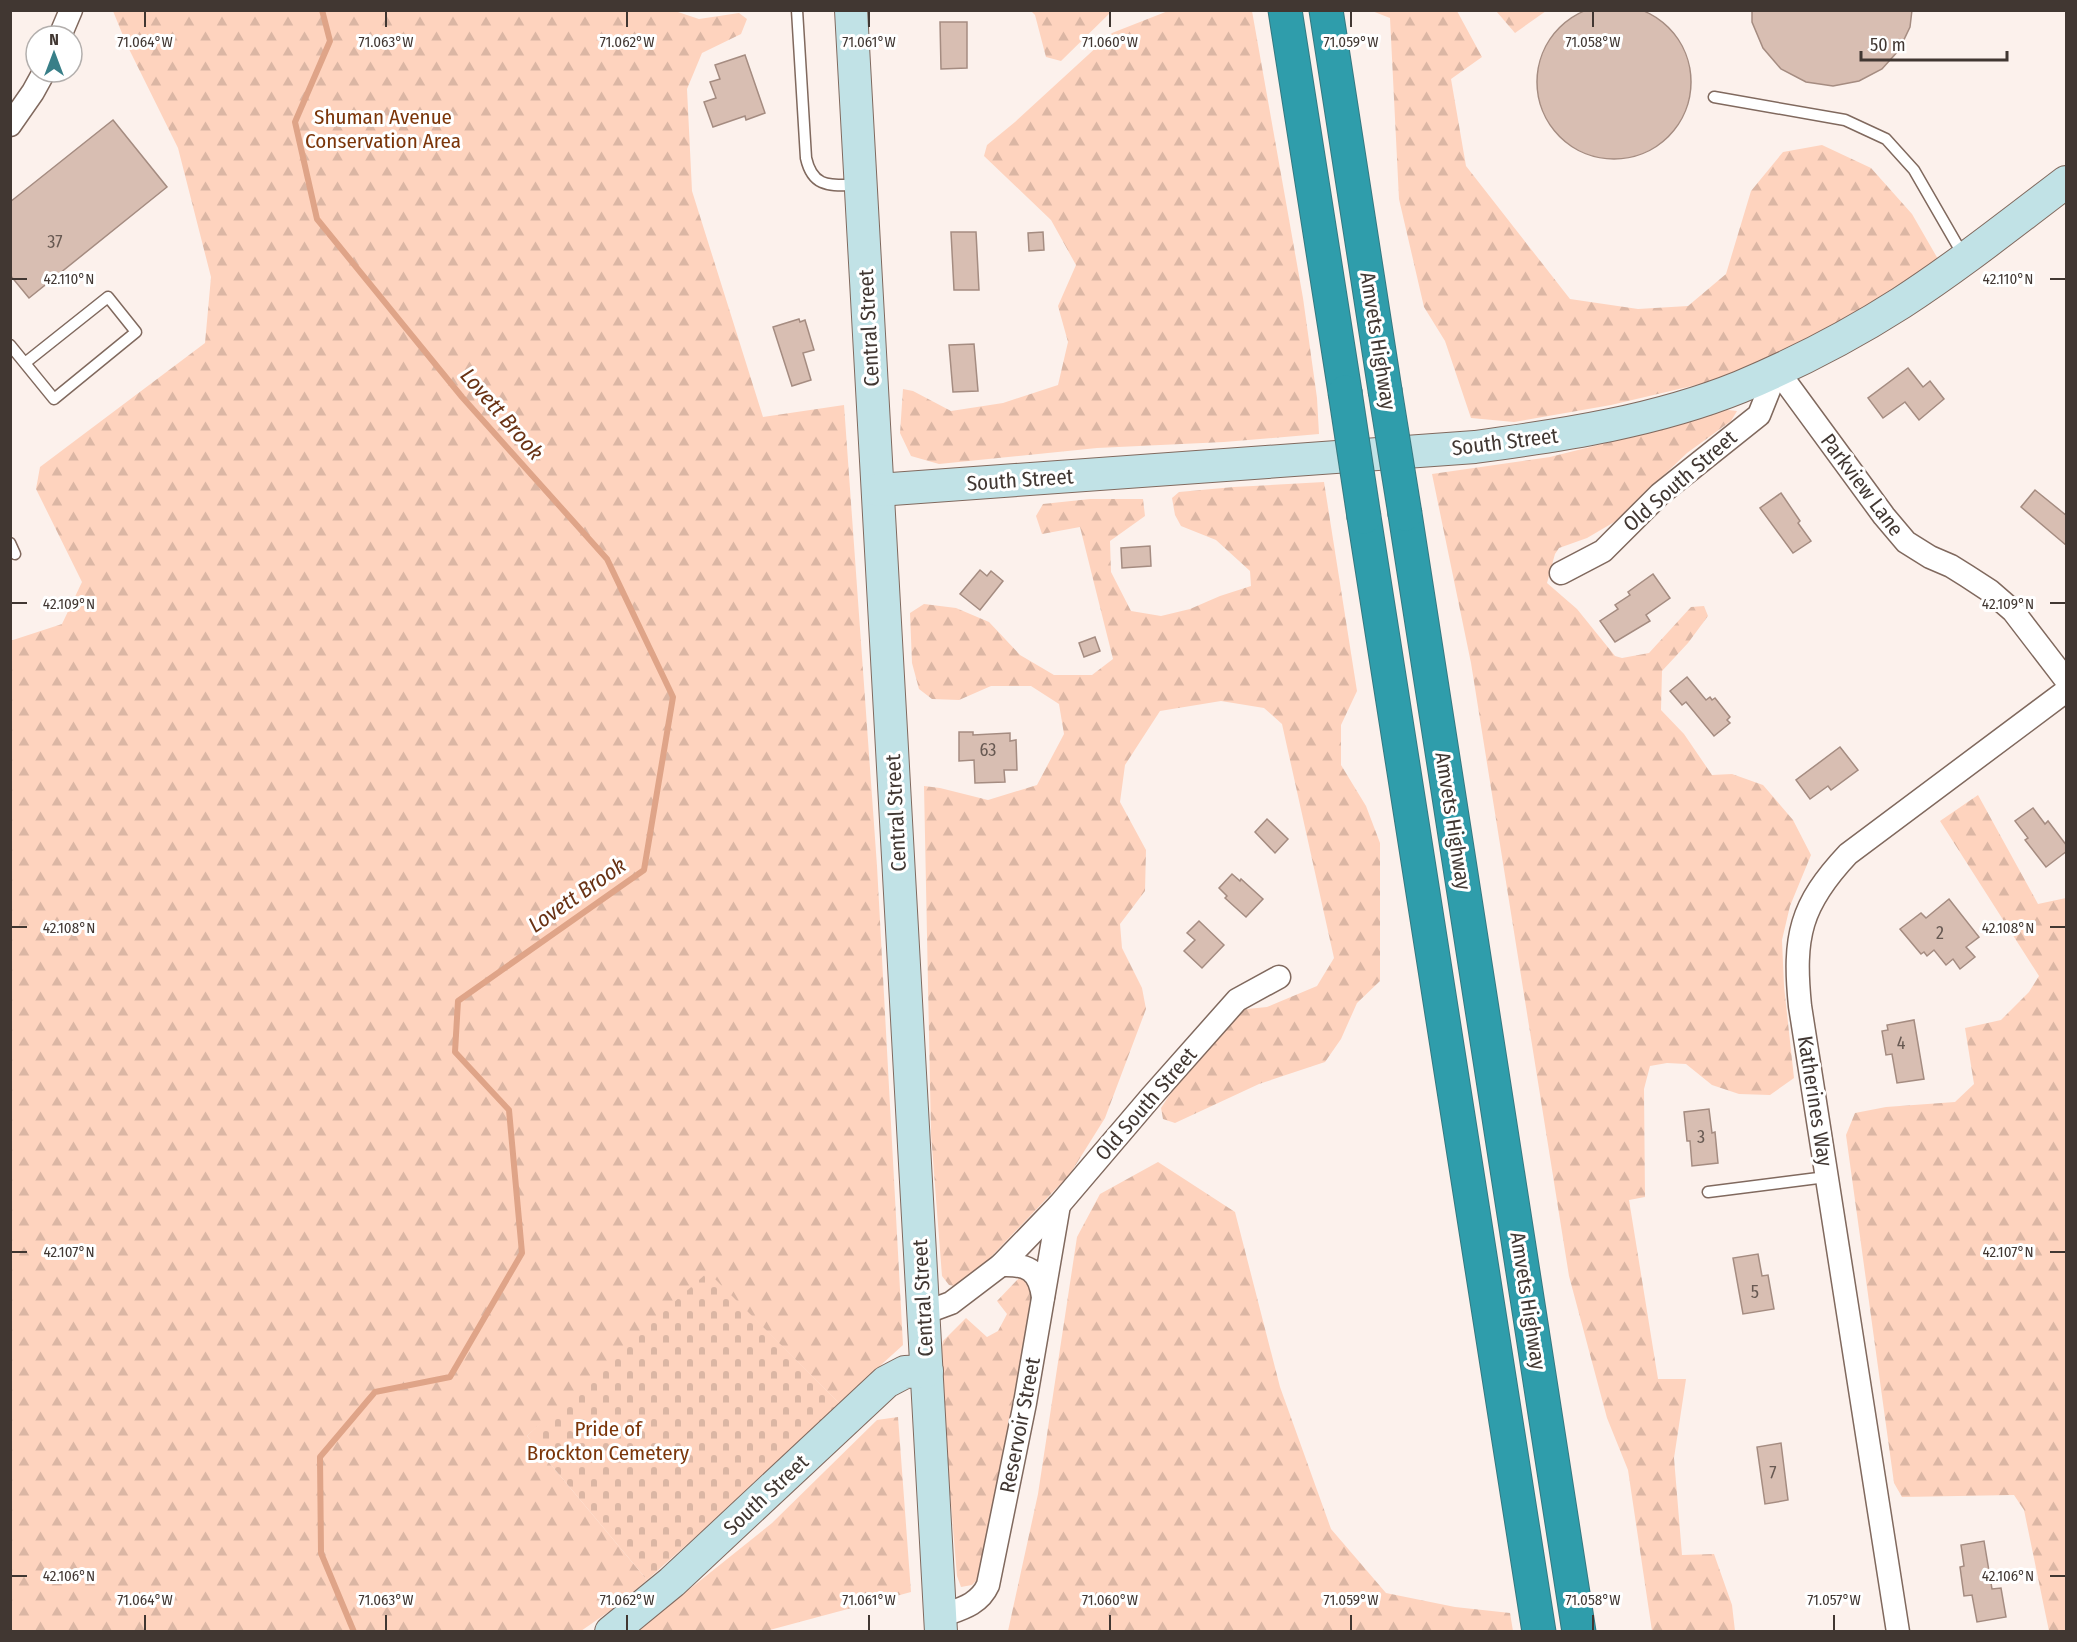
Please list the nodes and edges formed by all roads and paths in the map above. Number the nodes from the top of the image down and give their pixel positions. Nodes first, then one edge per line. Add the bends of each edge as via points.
1 (798, 10) edge
2 (851, 10) edge
3 (1285, 10) edge
4 (1326, 10) edge
5 (37, 84) edge
6 (1714, 97) dead end
7 (10, 125) edge
8 (2067, 182) edge
9 (861, 185) junction
10 (1965, 258) junction
11 (10, 345) edge
12 (25, 363) junction
13 (1777, 370) junction
14 (878, 490) junction
15 (1561, 573) dead end
16 (2067, 680) edge
17 (2067, 691) edge
18 (1279, 977) dead end
19 (1826, 1177) junction
20 (1708, 1192) dead end
21 (1059, 1205) junction
22 (1001, 1264) junction
23 (1043, 1298) junction
24 (924, 1313) junction
25 (927, 1371) junction
26 (941, 1624) edge
27 (611, 1632) edge
28 (1539, 1632) edge
29 (1580, 1632) edge
30 (1898, 1632) edge

1 - 9 lane via 808,169 825,184
2 - 9 street, Central Street
3 - 28 highway, Amvets Highway, bridge
4 - 29 highway, Amvets Highway, bridge
5 - 7 street
6 - 10 lane via 1845,120 1886,139 1914,170
8 - 10 street, South Street
9 - 14 street, Central Street
10 - 13 street, South Street via 1900,304
11 - 12 lane
12 - 12 lane via 54,399 136,332 108,297
13 - 14 street, South Street via 1711,397 1629,420 1474,447
13 - 15 street, Old South Street via 1759,415 1660,494 1603,551
13 - 16 street, Parkview Lane via 1906,542 1990,591 2013,611
14 - 24 street, Central Street
17 - 19 street, Katherines Way via 1848,854 1813,898 1804,919 1797,976
18 - 21 street, Old South Street via 1237,1000
19 - 20 lane
19 - 30 street, Katherines Way
21 - 22 street, Old South Street
21 - 23 street, Reservoir Street
22 - 23 street via 1019,1264 1030,1269 1041,1284
22 - 24 street via 951,1303
23 - 26 street, Reservoir Street via 988,1585 976,1602
24 - 25 street, Central Street
25 - 26 street, Central Street
25 - 27 street, South Street via 905,1372 886,1382 672,1582

